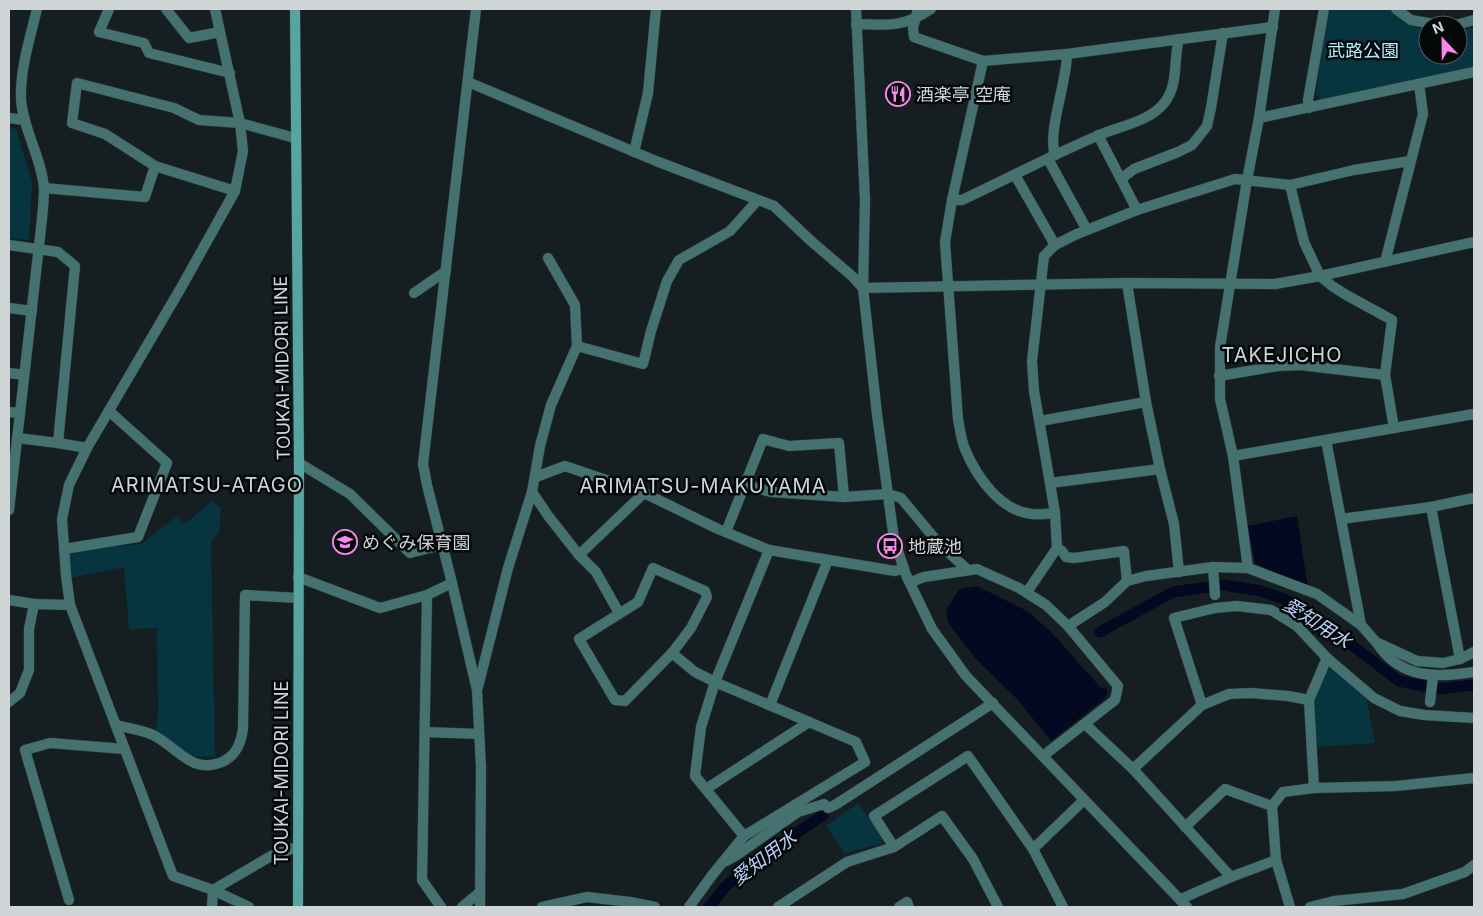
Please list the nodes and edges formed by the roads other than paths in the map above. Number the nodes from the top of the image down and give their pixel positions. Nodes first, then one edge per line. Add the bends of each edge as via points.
1 (37, 9) edge
2 (109, 9) edge
3 (166, 9) edge
4 (216, 9) edge
5 (295, 9) edge
6 (476, 9) edge
7 (656, 9) edge
8 (856, 9) edge
9 (918, 9) edge
10 (931, 9) edge
11 (1275, 9) edge
12 (1324, 9) edge
13 (1396, 9) edge
14 (915, 19) junction
15 (1418, 21) edge
16 (856, 24) junction
17 (1273, 27) junction
18 (220, 32) junction
19 (1223, 33) junction
20 (1179, 39) junction
21 (1067, 54) junction
22 (983, 61) junction
23 (1474, 72) edge
24 (230, 73) junction
25 (468, 82) junction
26 (1419, 84) junction
27 (1309, 108) junction
28 (9, 118) edge
29 (1259, 118) junction
30 (24, 120) junction
31 (240, 123) junction
32 (1098, 135) junction
33 (295, 138) junction
34 (634, 152) junction
35 (1052, 157) junction
36 (1410, 161) junction
37 (155, 166) junction
38 (1015, 175) junction
39 (1121, 179) junction
40 (1247, 180) junction
41 (1290, 186) junction
42 (44, 188) junction
43 (235, 191) junction
44 (952, 200) junction
45 (757, 201) junction
46 (1137, 210) junction
47 (1087, 230) junction
48 (1474, 242) edge
49 (9, 245) edge
50 (1055, 245) junction
51 (39, 249) junction
52 (548, 258) dead end
53 (1385, 262) junction
54 (446, 271) junction
55 (1320, 276) junction
56 (1127, 284) junction
57 (1229, 284) junction
58 (949, 285) junction
59 (1040, 285) junction
60 (862, 288) junction
61 (414, 293) dead end
62 (9, 308) edge
63 (32, 311) junction
64 (576, 346) junction
65 (9, 373) edge
66 (24, 375) junction
67 (1385, 375) junction
68 (1219, 376) junction
69 (1146, 402) junction
70 (108, 411) junction
71 (9, 412) edge
72 (20, 414) junction
73 (1474, 414) edge
74 (1040, 421) junction
75 (1394, 428) junction
76 (17, 438) junction
77 (1326, 440) junction
78 (58, 443) junction
79 (87, 448) junction
80 (1233, 456) junction
81 (299, 463) junction
82 (1160, 470) junction
83 (536, 477) junction
84 (1050, 483) junction
85 (746, 484) junction
86 (532, 492) junction
87 (644, 493) junction
88 (10, 494) edge
89 (888, 494) junction
90 (844, 497) junction
91 (1474, 498) edge
92 (1430, 506) junction
93 (9, 510) edge
94 (1055, 513) junction
95 (1341, 519) junction
96 (726, 532) junction
97 (442, 545) junction
98 (1057, 548) junction
99 (64, 549) junction
100 (769, 550) junction
101 (579, 555) junction
102 (828, 560) junction
103 (1213, 567) junction
104 (904, 568) junction
105 (1248, 568) junction
106 (967, 569) junction
107 (1179, 572) junction
108 (298, 577) junction
109 (910, 582) junction
110 (1127, 582) junction
111 (452, 583) junction
112 (1027, 592) junction
113 (1215, 594) dead end
114 (427, 595) junction
115 (298, 598) junction
116 (9, 600) edge
117 (34, 604) junction
118 (70, 605) junction
119 (619, 613) junction
120 (1361, 625) junction
121 (1068, 626) junction
122 (1376, 642) junction
123 (1474, 652) edge
124 (672, 653) junction
125 (1327, 658) junction
126 (1460, 659) junction
127 (1474, 672) edge
128 (1433, 678) junction
129 (715, 682) junction
130 (477, 690) junction
131 (1310, 700) junction
132 (9, 702) edge
133 (1430, 702) dead end
134 (993, 703) junction
135 (770, 705) junction
136 (1202, 705) junction
137 (1474, 718) edge
138 (809, 722) junction
139 (1085, 724) junction
140 (116, 725) junction
141 (424, 732) junction
142 (479, 734) junction
143 (125, 750) junction
144 (1042, 756) junction
145 (1133, 769) junction
146 (1474, 778) edge
147 (1314, 788) junction
148 (706, 789) junction
149 (1084, 800) junction
150 (1272, 806) junction
151 (1185, 827) junction
152 (744, 836) junction
153 (297, 846) junction
154 (894, 847) junction
155 (1033, 848) junction
156 (1276, 860) junction
157 (721, 863) junction
158 (1474, 865) edge
159 (1231, 877) junction
160 (213, 890) junction
161 (480, 892) junction
162 (69, 900) dead end
163 (1184, 903) edge
164 (212, 907) edge
165 (249, 907) edge
166 (298, 907) edge
167 (441, 907) edge
168 (462, 907) edge
169 (480, 907) edge
170 (542, 907) edge
171 (654, 907) edge
172 (689, 907) edge
173 (778, 907) edge
174 (898, 907) edge
175 (909, 907) edge
176 (998, 907) edge
177 (1063, 907) edge
178 (1290, 907) edge
179 (1310, 907) edge

1 - 30 street via 23,68 21,99
2 - 24 street via 99,32 144,44 149,53
3 - 18 street via 189,38
4 - 18 street
5 - 33 main road, TOUKAI-MIDORI LINE
6 - 25 street
7 - 34 street via 648,93
8 - 16 street
9 - 14 street
10 - 14 street
11 - 17 street
12 - 27 street
13 - 15 street
14 - 16 street via 898,25
14 - 22 street via 914,37
16 - 60 street via 865,200
17 - 19 street
17 - 29 street
18 - 24 street
19 - 20 street
19 - 39 street via 1206,126 1192,145 1134,169
20 - 21 street
20 - 32 street via 1174,84 1165,101 1144,118
21 - 22 street
21 - 35 street
22 - 44 street
23 - 26 street
24 - 31 street
25 - 34 street
25 - 54 street
26 - 27 street
26 - 36 street via 1423,114
27 - 29 street
28 - 30 street
29 - 40 street
30 - 42 street
31 - 33 street
31 - 37 street via 200,120 174,108 77,83 72,123 106,134
31 - 43 street via 243,151
32 - 35 street
32 - 39 street
33 - 81 main road, TOUKAI-MIDORI LINE
34 - 45 street
35 - 38 street
35 - 47 street
36 - 41 street via 1354,170
36 - 53 street
37 - 42 street via 145,197
37 - 43 street
38 - 44 street via 962,200
38 - 50 street
39 - 46 street
40 - 41 street
40 - 46 street via 1234,179
40 - 57 street
41 - 55 street via 1304,242
42 - 51 street
43 - 70 street
44 - 58 street via 945,242
45 - 60 street via 774,206
45 - 64 street via 730,231 679,260 667,281 643,364
46 - 47 street
47 - 50 street
48 - 53 street
49 - 51 street
50 - 59 street via 1044,256
51 - 63 street
51 - 78 street via 58,252 75,266
52 - 64 street via 576,305
53 - 55 street
54 - 61 street
54 - 97 street via 423,464
55 - 57 street via 1275,284
55 - 67 street via 1392,320
56 - 57 street
56 - 59 street
56 - 69 street
57 - 68 street
58 - 59 street
58 - 60 street
58 - 94 street via 958,419 964,447 976,473 1007,505 1030,514
59 - 74 street via 1032,361
60 - 89 street
62 - 63 street
63 - 66 street
64 - 83 street via 551,405
65 - 66 street
66 - 72 street
67 - 68 street via 1278,366
67 - 75 street
68 - 80 street via 1220,398
69 - 74 street
69 - 82 street
70 - 79 street
70 - 99 street via 167,463 138,537
71 - 72 street
72 - 76 street
73 - 75 street
74 - 84 street
75 - 77 street
76 - 78 street
76 - 88 street
77 - 80 street
77 - 95 street
78 - 79 street
79 - 99 street via 69,485 62,519
80 - 105 street
81 - 97 street via 350,494 410,553
81 - 108 main road, TOUKAI-MIDORI LINE
82 - 84 street
82 - 107 street via 1174,524
83 - 86 street
83 - 87 street via 566,466
84 - 94 street
85 - 90 street via 771,492
85 - 90 street via 763,439 789,446 839,443
85 - 96 street
86 - 101 street
86 - 130 street via 508,568
87 - 96 street
87 - 101 street
88 - 93 street
89 - 90 street
89 - 104 street via 894,539
89 - 106 street via 901,498 942,546
91 - 92 street
92 - 95 street
92 - 126 street
94 - 98 street
95 - 120 street
96 - 100 street
97 - 111 street
98 - 110 street via 1066,557 1074,558 1124,552
98 - 112 street
99 - 118 street
100 - 102 street
100 - 129 street
101 - 119 street via 596,572
102 - 104 street via 895,571
102 - 135 street
103 - 105 street
103 - 107 street
103 - 113 street
104 - 109 street
105 - 120 street via 1317,594
106 - 109 street
106 - 112 street via 977,569
107 - 110 street
108 - 114 street via 380,608
108 - 115 main road, TOUKAI-MIDORI LINE
109 - 134 street via 932,629 966,676
110 - 121 street via 1105,602
111 - 114 street
111 - 130 street
112 - 121 street
114 - 141 street
115 - 140 street via 245,595 244,729 240,744 231,757 205,767 190,761 153,735
115 - 153 main road, TOUKAI-MIDORI LINE
116 - 117 street
117 - 118 street
117 - 132 street via 29,629 29,670 20,693
118 - 140 street
119 - 124 street via 638,602 653,568 705,591 707,597 691,628
119 - 124 street via 579,639 616,700 624,701
120 - 122 street
121 - 139 street via 1118,686 1115,700
122 - 126 street via 1417,661 1442,663
122 - 128 street via 1393,662
123 - 126 street
124 - 129 street via 695,672
125 - 131 street
125 - 136 street via 1298,626 1271,610 1237,606 1174,618
125 - 137 street via 1374,698 1400,711
127 - 128 street
128 - 133 street
129 - 135 street
129 - 148 street via 701,727 695,776
130 - 142 street
131 - 136 street via 1244,693 1229,694
131 - 147 street
134 - 144 street
134 - 157 street via 835,805 828,808 824,804 798,812
135 - 138 street
136 - 145 street
138 - 148 street
138 - 152 street via 856,742 866,762
139 - 144 street
139 - 145 street
140 - 143 street
141 - 142 street
141 - 167 street via 422,880
142 - 161 street
143 - 160 street via 173,876
143 - 162 street via 50,742 25,750
144 - 149 street
145 - 151 street
146 - 147 street via 1396,786
147 - 150 street via 1283,792
148 - 152 street
149 - 155 street
149 - 163 street
150 - 151 street via 1225,789
150 - 156 street
151 - 159 street
152 - 157 street
153 - 160 street via 271,856
153 - 166 main road, TOUKAI-MIDORI LINE
154 - 155 street via 874,816 968,756
154 - 173 street via 847,862
154 - 176 street via 942,816 972,859
155 - 177 street
156 - 159 street
156 - 178 street
157 - 172 street
158 - 179 street via 1465,872 1402,894 1334,901
159 - 163 street
160 - 164 street
160 - 165 street
161 - 168 street
161 - 169 street
170 - 171 street via 587,897
174 - 175 street via 907,902

